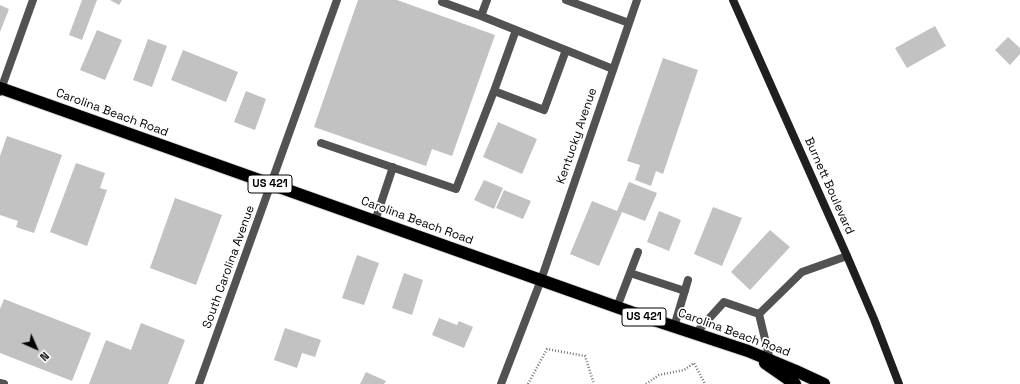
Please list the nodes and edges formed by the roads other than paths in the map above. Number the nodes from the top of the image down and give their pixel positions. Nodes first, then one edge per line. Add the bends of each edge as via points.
1 (33, 0) edge
2 (337, 0) edge
3 (487, 0) edge
4 (566, 0) edge
5 (637, 0) edge
6 (733, 0) edge
7 (442, 2) dead end
8 (481, 16) junction
9 (629, 23) junction
10 (516, 30) junction
11 (566, 50) junction
12 (613, 69) junction
13 (0, 90) edge
14 (494, 91) junction
15 (320, 143) dead end
16 (393, 167) junction
17 (272, 184) junction
18 (375, 221) junction
19 (638, 252) dead end
20 (847, 256) junction
21 (630, 273) junction
22 (541, 280) junction
23 (688, 280) dead end
24 (685, 291) junction
25 (618, 307) junction
26 (759, 314) junction
27 (674, 327) junction
28 (695, 334) junction
29 (748, 351) junction
30 (770, 360) junction
31 (0, 383) edge
32 (4, 384) edge
33 (199, 384) edge
34 (501, 384) edge
35 (794, 384) edge
36 (824, 384) edge
37 (899, 384) edge

1 - 13 street
2 - 17 street, South Carolina Avenue
3 - 8 street
4 - 9 street
5 - 9 street, Kentucky Avenue
6 - 20 main road, Burnett Boulevard
7 - 8 street
8 - 10 street
9 - 12 street, Kentucky Avenue
10 - 11 street
10 - 14 street
11 - 12 street
11 - 14 street via 544,110
12 - 22 street, Kentucky Avenue
13 - 17 highway, Carolina Beach Road / US 421
14 - 16 street via 456,189
15 - 16 street
16 - 18 street
17 - 18 highway, Carolina Beach Road / US 421
17 - 33 street, South Carolina Avenue
18 - 22 highway, Carolina Beach Road / US 421
19 - 21 street
20 - 26 street via 802,272
20 - 37 main road, Burnett Boulevard
21 - 24 street
21 - 25 street
22 - 25 highway, Carolina Beach Road / US 421
22 - 34 street, Kentucky Avenue
23 - 24 street
24 - 27 street
25 - 27 highway, Carolina Beach Road / US 421
26 - 28 street via 724,302
26 - 30 street
27 - 28 highway, Carolina Beach Road / US 421
28 - 29 highway, Carolina Beach Road / US 421
29 - 30 highway, Carolina Beach Road / US 421
29 - 35 highway
30 - 36 highway, Carolina Beach Road / US 421
31 - 32 street

